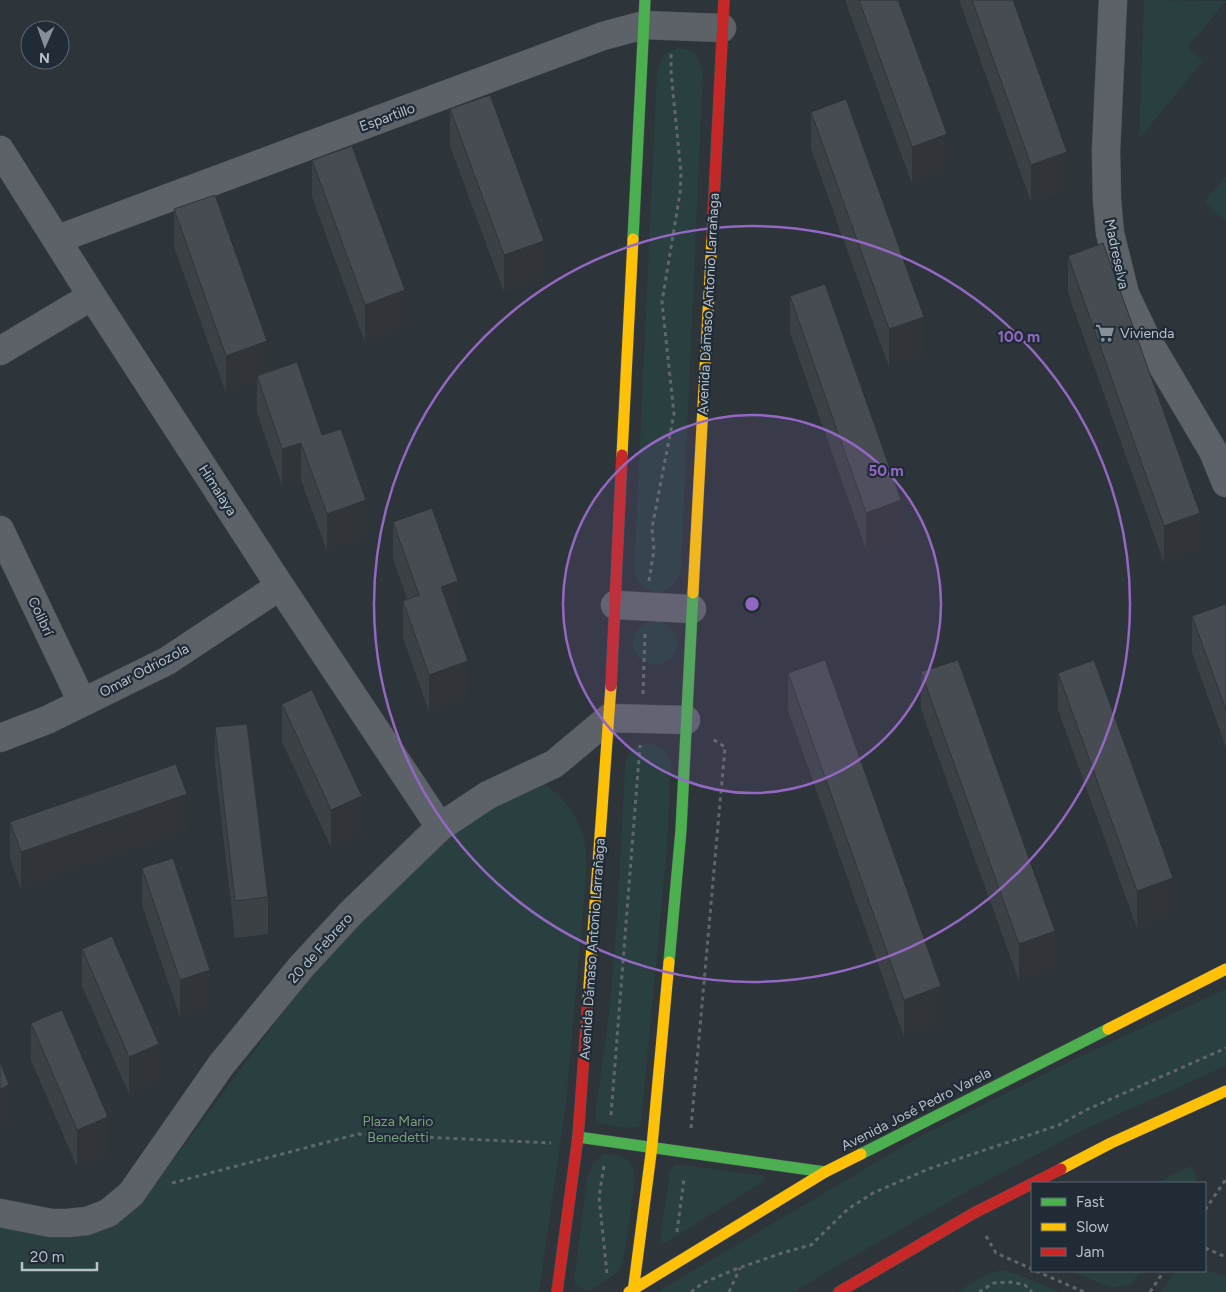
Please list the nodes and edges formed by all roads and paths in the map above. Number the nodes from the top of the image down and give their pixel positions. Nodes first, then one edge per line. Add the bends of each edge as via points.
1 (724, 0) edge
2 (1113, 0) edge
3 (645, 13) edge
4 (672, 27) junction
5 (722, 28) junction
6 (0, 150) edge
7 (58, 239) junction
8 (92, 296) junction
9 (0, 351) edge
10 (1226, 483) edge
11 (3, 544) edge
12 (280, 586) junction
13 (615, 605) junction
14 (646, 607) junction
15 (692, 609) junction
16 (82, 702) junction
17 (609, 718) junction
18 (642, 719) junction
19 (686, 720) junction
20 (0, 738) edge
21 (440, 827) junction
22 (1226, 969) edge
23 (1226, 1048) edge
24 (1226, 1091) edge
25 (578, 1141) junction
26 (609, 1141) junction
27 (652, 1146) junction
28 (689, 1152) junction
29 (825, 1172) junction
30 (1226, 1178) edge
31 (1035, 1182) edge
32 (168, 1184) dead end
33 (1031, 1184) edge
34 (1206, 1208) edge
35 (0, 1213) edge
36 (974, 1214) junction
37 (1206, 1248) edge
38 (1226, 1256) edge
39 (672, 1265) junction
40 (740, 1267) junction
41 (1031, 1269) edge
42 (1038, 1272) edge
43 (1163, 1272) edge
44 (608, 1276) dead end
45 (632, 1291) edge
46 (557, 1292) edge
47 (691, 1292) edge
48 (729, 1292) edge
49 (839, 1292) edge
50 (979, 1292) edge
51 (1032, 1292) edge
52 (1084, 1292) edge
53 (1150, 1292) edge

1 - 5 street, Avenida Dámaso Antonio Larrañaga
2 - 10 street, Madreselva via 1106,151 1110,233 1125,294 1146,338 1214,450
3 - 4 street, Espartillo
3 - 7 street, Espartillo via 603,36
3 - 13 street, Avenida Dámaso Antonio Larrañaga
4 - 5 street, Espartillo
4 - 14 path via 671,72 681,173 662,302 674,414 652,528 654,550
5 - 15 street, Avenida Dámaso Antonio Larrañaga
6 - 7 street, Himalaya
7 - 8 street, Himalaya
8 - 9 street
8 - 12 street, Himalaya
11 - 16 street, Colibrí
12 - 16 street, Omar Odriozola via 166,661
12 - 21 street, Himalaya
13 - 14 street
13 - 17 street, Avenida Dámaso Antonio Larrañaga
14 - 15 street
14 - 18 path
15 - 19 street, Avenida Dámaso Antonio Larrañaga
16 - 20 street, Omar Odriozola
17 - 18 street
17 - 21 street, 20 de Febrero via 554,764 488,795
17 - 25 street, Avenida Dámaso Antonio Larrañaga
18 - 19 street
18 - 26 path
19 - 27 street, Avenida Dámaso Antonio Larrañaga via 681,830
19 - 28 path via 725,748
21 - 35 street, 20 de Febrero via 350,913 301,967 221,1065 131,1194 108,1213 87,1221 50,1223
22 - 29 street, Avenida José Pedro Varela
23 - 40 path via 1059,1125 931,1168 873,1193 848,1210 811,1246
24 - 31 street via 1110,1143
25 - 26 street
25 - 32 path via 358,1134
25 - 46 street, Avenida Dámaso Antonio Larrañaga
26 - 27 street
26 - 44 path via 599,1197
27 - 28 street
27 - 45 street, Avenida Dámaso Antonio Larrañaga
28 - 29 street
28 - 39 path
29 - 39 street, Avenida José Pedro Varela
30 - 34 path
33 - 36 street
36 - 41 path via 996,1253
36 - 49 street
37 - 38 path
39 - 45 street, Avenida José Pedro Varela
40 - 47 path
40 - 48 path
42 - 52 path
43 - 53 path
50 - 51 path via 994,1282 1025,1285

